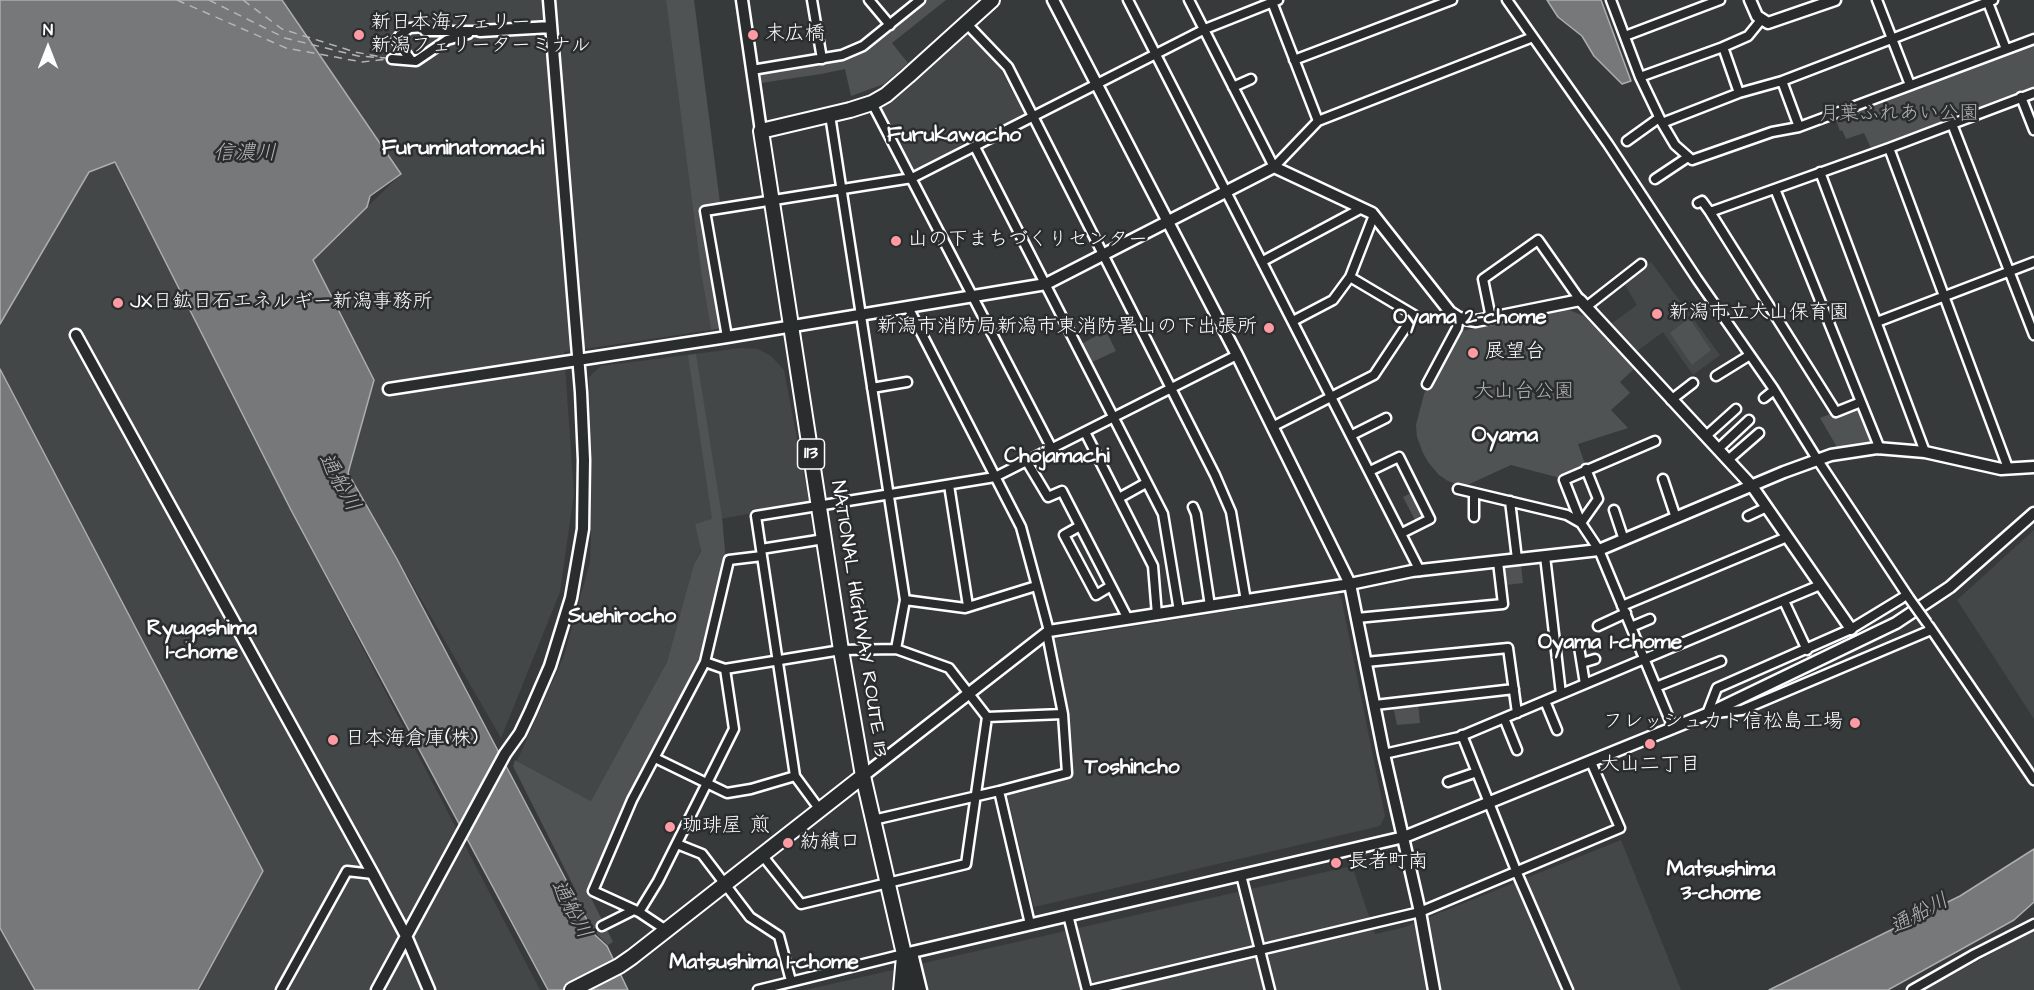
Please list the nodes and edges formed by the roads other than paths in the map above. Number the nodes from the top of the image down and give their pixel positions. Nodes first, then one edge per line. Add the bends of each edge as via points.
1 (549, 0) edge
2 (742, 0) edge
3 (812, 0) edge
4 (869, 0) edge
5 (920, 0) edge
6 (992, 0) edge
7 (1053, 0) edge
8 (1128, 0) edge
9 (1189, 0) edge
10 (1452, 0) edge
11 (1507, 0) edge
12 (1611, 0) edge
13 (1720, 0) edge
14 (1750, 0) edge
15 (1835, 0) edge
16 (1877, 0) edge
17 (1275, 1) edge
18 (1989, 1) edge
19 (1761, 20) junction
20 (966, 23) junction
21 (890, 26) junction
22 (551, 27) junction
23 (1204, 29) junction
24 (480, 31) junction
25 (1625, 36) junction
26 (1533, 37) junction
27 (1892, 39) junction
28 (2034, 39) edge
29 (1723, 47) junction
30 (2006, 49) junction
31 (1155, 54) junction
32 (392, 59) dead end
33 (822, 59) junction
34 (411, 60) junction
35 (1294, 60) junction
36 (752, 70) junction
37 (1640, 77) junction
38 (1251, 79) dead end
39 (1782, 81) junction
40 (1096, 84) junction
41 (1910, 85) junction
42 (1233, 87) junction
43 (1739, 93) junction
44 (2034, 93) edge
45 (2022, 97) junction
46 (873, 103) junction
47 (830, 115) junction
48 (1032, 117) junction
49 (1660, 120) junction
50 (1318, 121) junction
51 (1952, 124) junction
52 (1799, 127) junction
53 (761, 130) junction
54 (2034, 130) edge
55 (1628, 141) dead end
56 (975, 147) junction
57 (1889, 148) junction
58 (1688, 157) junction
59 (1274, 167) junction
60 (1820, 172) junction
61 (912, 178) junction
62 (1655, 178) dead end
63 (842, 189) junction
64 (1775, 189) junction
65 (1227, 192) junction
66 (772, 201) junction
67 (1698, 203) dead end
68 (1362, 208) junction
69 (1710, 212) junction
70 (1374, 215) junction
71 (1167, 223) junction
72 (1103, 256) junction
73 (1263, 261) junction
74 (2034, 262) edge
75 (1641, 264) dead end
76 (2010, 272) junction
77 (1350, 277) junction
78 (1046, 284) junction
79 (974, 296) junction
80 (1944, 297) junction
81 (1583, 303) junction
82 (908, 307) junction
83 (861, 313) junction
84 (1459, 318) junction
85 (1491, 318) junction
86 (1293, 321) junction
87 (1877, 322) junction
88 (791, 325) junction
89 (76, 335) dead end
90 (2034, 335) edge
91 (727, 337) junction
92 (1237, 355) junction
93 (1750, 355) junction
94 (578, 361) junction
95 (1716, 376) dead end
96 (907, 382) dead end
97 (1693, 383) dead end
98 (1427, 384) dead end
99 (872, 388) junction
100 (389, 389) dead end
101 (1170, 389) junction
102 (1774, 390) junction
103 (1333, 398) junction
104 (1764, 398) dead end
105 (1671, 400) junction
106 (1861, 402) junction
107 (1736, 409) dead end
108 (1113, 418) junction
109 (1386, 418) dead end
110 (1749, 420) dead end
111 (1272, 427) junction
112 (1085, 432) junction
113 (1759, 433) dead end
114 (1352, 435) junction
115 (1706, 436) junction
116 (1656, 441) dead end
117 (1880, 448) junction
118 (1052, 449) junction
119 (1718, 449) junction
120 (1926, 452) junction
121 (1817, 459) junction
122 (1728, 460) junction
123 (1027, 462) junction
124 (2034, 467) edge
125 (2008, 468) junction
126 (1586, 469) junction
127 (1370, 471) junction
128 (994, 477) junction
129 (1663, 479) dead end
130 (1146, 483) junction
131 (949, 485) junction
132 (1752, 486) junction
133 (1458, 489) dead end
134 (1474, 493) junction
135 (889, 495) junction
136 (1119, 498) junction
137 (1510, 501) junction
138 (819, 506) junction
139 (1193, 507) dead end
140 (1767, 507) junction
141 (1614, 510) dead end
142 (2034, 513) edge
143 (1748, 516) dead end
144 (1474, 517) dead end
145 (1676, 518) junction
146 (1581, 523) junction
147 (1080, 526) junction
148 (1402, 533) junction
149 (1787, 537) junction
150 (824, 539) junction
151 (1624, 540) junction
152 (1599, 550) junction
153 (761, 552) junction
154 (1545, 556) junction
155 (1517, 559) junction
156 (1498, 562) junction
157 (1420, 570) junction
158 (1350, 584) junction
159 (1820, 585) junction
160 (1036, 586) junction
161 (1111, 586) junction
162 (1908, 596) junction
163 (905, 600) junction
164 (1246, 601) junction
165 (1784, 601) junction
166 (968, 606) junction
167 (1210, 606) junction
168 (1624, 609) junction
169 (1179, 611) junction
170 (1157, 615) junction
171 (1357, 618) junction
172 (1128, 619) junction
173 (1650, 619) dead end
174 (1598, 626) dead end
175 (1929, 626) junction
176 (1631, 627) junction
177 (1851, 629) junction
178 (1048, 633) junction
179 (1580, 648) dead end
180 (896, 649) junction
181 (841, 650) junction
182 (1807, 650) junction
183 (1595, 659) dead end
184 (779, 660) junction
185 (1645, 660) junction
186 (1721, 661) dead end
187 (705, 662) junction
188 (1366, 662) junction
189 (1582, 663) junction
190 (725, 669) junction
191 (1585, 684) junction
192 (1656, 687) junction
193 (1514, 689) junction
194 (969, 694) junction
195 (1561, 694) junction
196 (1545, 701) junction
197 (1375, 705) junction
198 (1517, 713) junction
199 (1063, 714) junction
200 (1707, 714) junction
201 (987, 717) junction
202 (1504, 718) junction
203 (1673, 728) junction
204 (1557, 730) dead end
205 (1462, 735) junction
206 (1516, 750) dead end
207 (1384, 754) junction
208 (655, 758) junction
209 (1591, 762) junction
210 (1477, 772) junction
211 (795, 776) junction
212 (864, 776) junction
213 (2034, 780) edge
214 (1448, 782) dead end
215 (707, 784) junction
216 (999, 791) junction
217 (975, 796) junction
218 (1488, 801) junction
219 (820, 810) junction
220 (873, 820) junction
221 (1404, 837) junction
222 (677, 844) junction
223 (762, 855) junction
224 (1517, 873) junction
225 (374, 874) junction
226 (1241, 875) junction
227 (887, 882) junction
228 (725, 884) junction
229 (636, 911) junction
230 (1420, 912) junction
231 (1068, 915) junction
232 (1030, 924) junction
233 (2034, 924) edge
234 (603, 926) dead end
235 (666, 930) junction
236 (406, 936) junction
237 (1260, 951) junction
238 (904, 954) junction
239 (791, 981) junction
240 (281, 990) edge
241 (377, 990) edge
242 (429, 990) edge
243 (572, 990) edge
244 (758, 990) edge
245 (901, 990) edge
246 (914, 990) edge
247 (922, 990) edge
248 (1089, 990) edge
249 (1269, 990) edge
250 (1434, 990) edge
251 (1568, 990) edge
252 (1912, 990) edge

1 - 22 street
2 - 36 street
3 - 33 street
4 - 21 street
5 - 21 street
6 - 20 highway
7 - 40 street
8 - 31 street
9 - 23 street
10 - 35 street
11 - 26 street
12 - 25 street
13 - 25 street
14 - 19 street
15 - 19 street via 1787,18 1768,23
16 - 27 street
17 - 23 street
17 - 35 street
18 - 27 street
18 - 30 street
19 - 29 street via 1748,36
20 - 46 highway
20 - 48 street via 1008,67
21 - 33 street via 862,46
22 - 24 street
22 - 94 street
23 - 31 street
23 - 42 street
24 - 34 street via 447,40 416,61
24 - 34 street via 410,28 396,40
25 - 37 street
26 - 50 street
26 - 93 street
27 - 39 street
27 - 41 street
28 - 30 street
29 - 37 street
29 - 43 street
30 - 41 street
31 - 40 street
31 - 65 street
32 - 34 street
33 - 36 street
35 - 50 street
36 - 53 street
37 - 49 street
38 - 42 street
39 - 43 street
39 - 52 street
40 - 48 street
40 - 71 street
41 - 52 street
42 - 59 street
43 - 49 street
44 - 45 street
45 - 51 street
45 - 54 street
46 - 47 highway
46 - 61 street
47 - 53 highway
47 - 63 street
48 - 56 street
48 - 72 street
49 - 55 street
49 - 58 street via 1675,145
50 - 59 street
51 - 57 street
51 - 76 street
52 - 58 street via 1772,132 1692,160
53 - 66 highway, NATIONAL HIGHWAY ROUTE 113 / 113
56 - 61 street
56 - 78 street
57 - 60 street
57 - 80 street
58 - 62 street
59 - 65 street
59 - 68 street
60 - 64 street
60 - 87 street
61 - 63 street
61 - 79 street
63 - 66 street
63 - 83 street
64 - 69 street
64 - 106 street
65 - 71 street
65 - 73 street
66 - 88 highway, NATIONAL HIGHWAY ROUTE 113 / 113
66 - 91 street via 705,211
67 - 69 street via 1702,201
68 - 70 street
68 - 73 street
69 - 106 street via 1836,412
70 - 77 street
70 - 84 street via 1450,312
71 - 72 street
71 - 92 street
72 - 78 street
72 - 101 street
73 - 86 street
74 - 76 street
75 - 81 street
76 - 80 street
76 - 90 street
77 - 86 street via 1333,300
77 - 103 street via 1414,315 1374,375
78 - 79 street
78 - 108 street
79 - 82 street
79 - 118 street
80 - 87 street
80 - 125 street
81 - 85 street
81 - 85 street via 1538,240 1483,279
81 - 105 street
82 - 83 street
82 - 128 street
83 - 88 street
83 - 99 street
84 - 85 street
84 - 98 street
86 - 103 street
87 - 120 street
88 - 91 street
88 - 138 highway, NATIONAL HIGHWAY ROUTE 113 / 113
89 - 225 street
91 - 94 street
92 - 101 street
92 - 111 street
93 - 95 street
93 - 102 street
94 - 100 street
94 - 236 street via 584,460 583,529 571,598 550,666 520,733
96 - 99 street
97 - 105 street
99 - 135 street
101 - 108 street
101 - 164 street via 1231,512
102 - 104 street
102 - 121 street
103 - 111 street
103 - 114 street
105 - 115 street
106 - 117 street
107 - 115 street
108 - 112 street
108 - 130 street
109 - 114 street
110 - 119 street
111 - 158 street
112 - 118 street
112 - 136 street
113 - 122 street
114 - 127 street
115 - 119 street
116 - 126 street
117 - 120 street
117 - 121 street
118 - 123 street
119 - 122 street
120 - 125 street
121 - 132 street
121 - 162 street
122 - 132 street
123 - 128 street
123 - 147 street via 1048,497 1062,490
124 - 125 street
126 - 146 street via 1598,499
126 - 146 street via 1563,480
127 - 148 street
127 - 148 street via 1400,457 1430,519
128 - 131 street
128 - 160 street via 1021,527
129 - 145 street
130 - 136 street
130 - 169 street via 1163,514
131 - 135 street
131 - 166 street
132 - 140 street
132 - 145 street
133 - 134 street
134 - 137 street
134 - 144 street
135 - 138 street
135 - 163 street
136 - 170 street via 1153,566
137 - 146 street via 1567,515
137 - 155 street
138 - 150 highway, NATIONAL HIGHWAY ROUTE 113 / 113
138 - 153 street via 756,516
139 - 167 street
140 - 143 street
140 - 149 street
141 - 151 street
142 - 200 street via 1950,587 1896,623
145 - 151 street
146 - 152 street
147 - 161 street
147 - 161 street via 1064,535 1096,595
148 - 157 street
149 - 159 street
149 - 168 street
150 - 153 street
150 - 181 highway, NATIONAL HIGHWAY ROUTE 113 / 113
151 - 152 street
152 - 154 street
152 - 168 street
153 - 184 street
153 - 187 street via 729,560
154 - 155 street
154 - 195 street
155 - 156 street
156 - 157 street
156 - 171 street via 1503,604
157 - 158 street
158 - 164 street
158 - 171 street
159 - 165 street
159 - 177 street
160 - 166 street
160 - 178 street
161 - 172 street
162 - 175 street, bridge
162 - 177 street
163 - 166 street
163 - 180 street
164 - 167 street
165 - 182 street
165 - 185 street
167 - 169 street
168 - 174 street
168 - 176 street
169 - 170 street
170 - 172 street
171 - 188 street
172 - 178 street
173 - 176 street
175 - 200 street via 1742,710
175 - 213 street
176 - 185 street
177 - 182 street
178 - 194 street
178 - 199 street
179 - 189 street
180 - 181 street
180 - 194 street via 949,668
181 - 184 street
181 - 212 highway, NATIONAL HIGHWAY ROUTE 113 / 113
182 - 200 street via 1717,688
183 - 189 street
184 - 190 street
184 - 211 street
185 - 191 street
185 - 192 street
186 - 192 street
187 - 190 street
187 - 208 street
188 - 193 street via 1508,648
188 - 197 street
189 - 191 street
190 - 215 street via 734,729
191 - 195 street
192 - 203 street
193 - 197 street
193 - 198 street
194 - 201 street
194 - 212 street
195 - 196 street
196 - 198 street
196 - 204 street
197 - 207 street
198 - 202 street
199 - 201 street
199 - 216 street via 1067,773
200 - 203 street
201 - 217 street
202 - 205 street
202 - 206 street
203 - 209 street
205 - 207 street
205 - 210 street
207 - 221 street
208 - 215 street
208 - 229 street via 632,800 593,891
209 - 218 street
209 - 224 street via 1620,828
210 - 214 street
210 - 218 street
211 - 215 street via 727,793
211 - 219 street
212 - 219 highway, NATIONAL HIGHWAY ROUTE 113
212 - 220 highway, 113
215 - 222 street
216 - 217 street
216 - 232 street
217 - 220 street
217 - 227 street via 966,864
218 - 221 street
218 - 224 street
219 - 223 highway, NATIONAL HIGHWAY ROUTE 113
220 - 227 highway, 113
221 - 226 street
221 - 230 street
222 - 228 street via 702,854
222 - 229 street via 658,881
223 - 227 street via 801,904
223 - 228 highway, NATIONAL HIGHWAY ROUTE 113
224 - 230 street
224 - 251 street
225 - 236 street
225 - 240 street via 347,871
226 - 231 street
226 - 237 street
227 - 238 highway, 113
228 - 235 highway, NATIONAL HIGHWAY ROUTE 113
228 - 239 street via 750,917 779,936
229 - 234 street
229 - 235 street
230 - 237 street
230 - 250 street
231 - 232 street
231 - 248 street
232 - 238 street
233 - 252 street
235 - 243 highway, NATIONAL HIGHWAY ROUTE 113 via 619,966
236 - 241 street
236 - 242 street
237 - 248 street
237 - 249 street
238 - 239 street
238 - 245 highway, 113
238 - 246 highway, 113 via 914,977
238 - 247 street via 914,957
239 - 244 street

